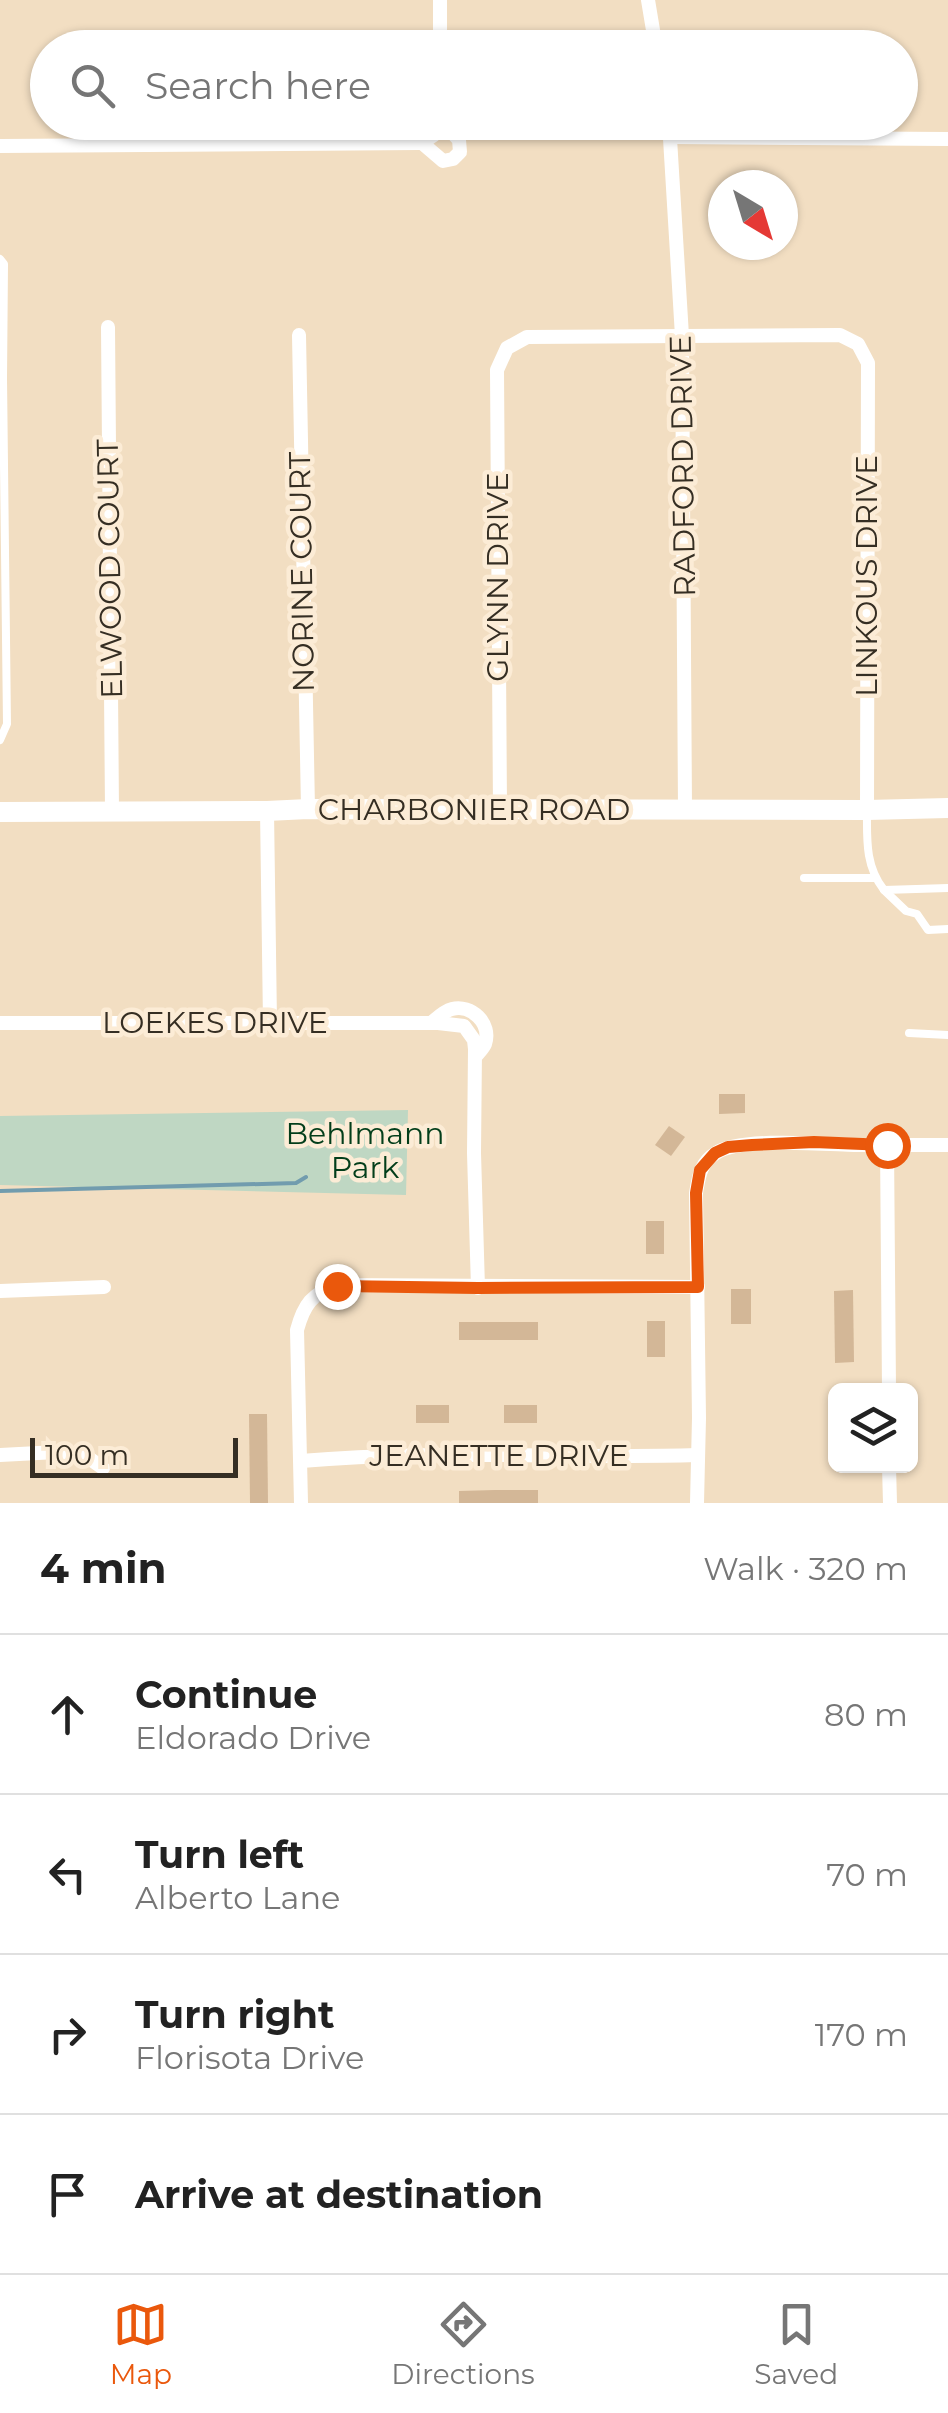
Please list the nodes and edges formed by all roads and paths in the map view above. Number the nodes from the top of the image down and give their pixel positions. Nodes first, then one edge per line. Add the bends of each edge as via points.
1 (440, 0) edge
2 (648, 0) edge
3 (440, 30) edge
4 (653, 30) edge
5 (918, 138) edge
6 (948, 139) edge
7 (174, 140) edge
8 (671, 140) edge
9 (0, 146) edge
10 (0, 260) edge
11 (2, 275) edge
12 (2, 326) edge
13 (108, 328) dead end
14 (299, 335) dead end
15 (682, 336) junction
16 (2, 372) edge
17 (0, 740) edge
18 (948, 808) edge
19 (308, 809) junction
20 (500, 809) junction
21 (684, 810) junction
22 (868, 810) junction
23 (112, 811) junction
24 (266, 811) junction
25 (0, 812) edge
26 (804, 878) dead end
27 (874, 878) junction
28 (948, 888) edge
29 (884, 890) junction
30 (906, 911) junction
31 (912, 920) dead end
32 (948, 929) edge
33 (270, 1022) junction
34 (0, 1024) edge
35 (908, 1033) dead end
36 (948, 1036) edge
37 (887, 1145) junction
38 (948, 1145) edge
39 (104, 1287) dead end
40 (698, 1287) junction
41 (478, 1288) junction
42 (0, 1291) edge
43 (889, 1383) edge
44 (698, 1454) junction
45 (0, 1455) edge
46 (301, 1462) junction
47 (103, 1468) dead end
48 (889, 1473) edge
49 (301, 1503) edge
50 (697, 1503) edge
51 (890, 1503) edge

1 - 3 street
2 - 4 street
5 - 6 street
7 - 9 street
8 - 15 street, RADFORD DRIVE
10 - 11 lane
11 - 12 lane
12 - 16 lane
13 - 23 street, ELWOOD COURT
14 - 19 street, NORINE COURT
15 - 20 street, GLYNN DRIVE via 527,337 507,348 497,370
15 - 21 street, RADFORD DRIVE
15 - 22 street, LINKOUS DRIVE via 840,335 858,344 868,364
16 - 17 lane via 7,724
18 - 22 main road, CHARBONIER ROAD
19 - 20 main road, CHARBONIER ROAD
19 - 24 main road, CHARBONIER ROAD
20 - 21 main road, CHARBONIER ROAD
21 - 22 main road, CHARBONIER ROAD
22 - 27 lane
23 - 24 main road, CHARBONIER ROAD
23 - 25 main road, CHARBONIER ROAD
24 - 33 street
26 - 27 lane
27 - 29 lane
28 - 29 lane
29 - 30 lane
30 - 31 lane
30 - 32 lane via 917,914 924,929
33 - 34 street, LOEKES DRIVE
33 - 41 street, LOEKES DRIVE via 464,1026 474,1040
35 - 36 lane
37 - 38 street
37 - 40 street via 814,1142 715,1153 700,1170 696,1193
37 - 43 street
39 - 42 street
40 - 41 street
40 - 44 street
41 - 46 street via 337,1286 306,1304 297,1330
44 - 46 street, JEANETTE DRIVE
44 - 50 street
45 - 47 street via 84,1454
46 - 49 street
48 - 51 street

